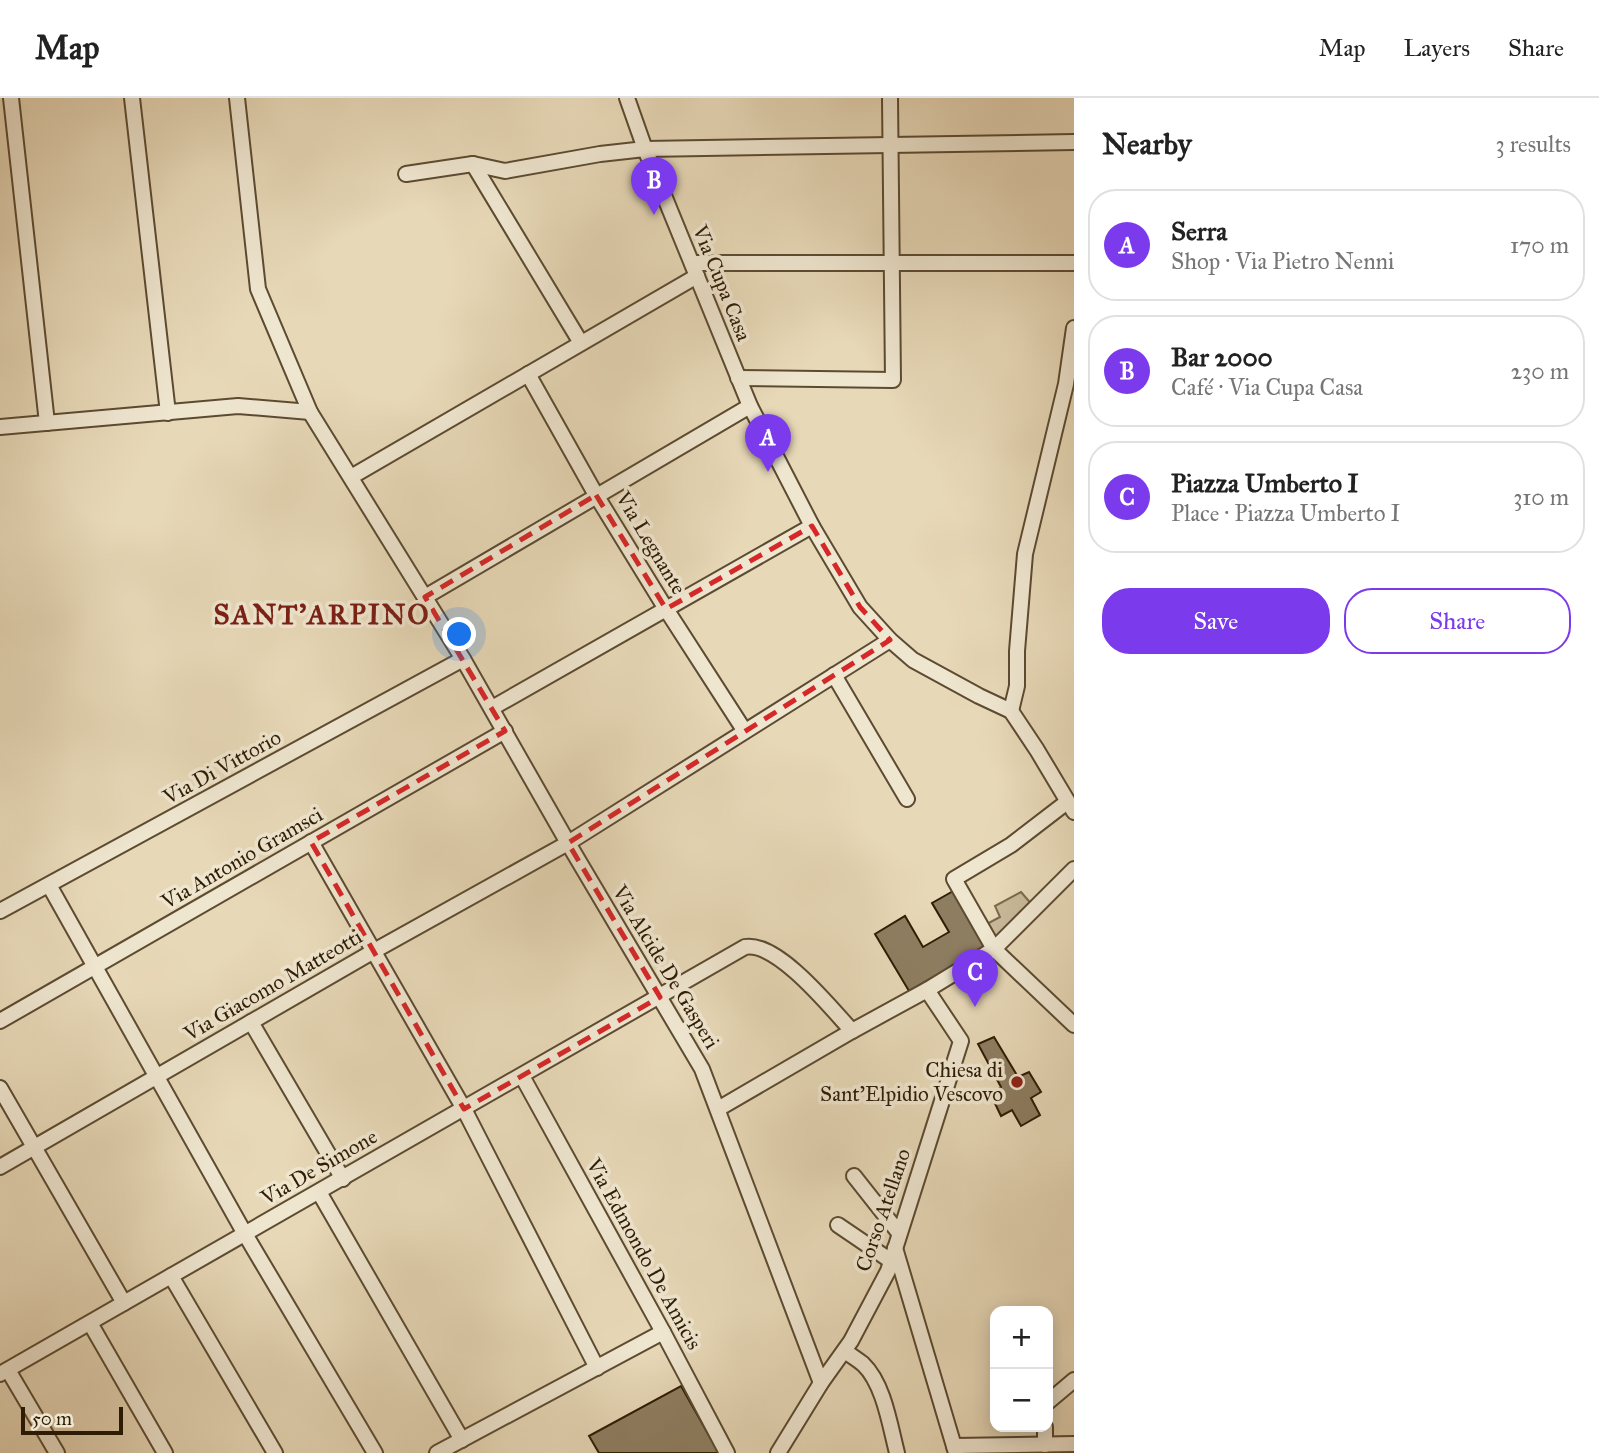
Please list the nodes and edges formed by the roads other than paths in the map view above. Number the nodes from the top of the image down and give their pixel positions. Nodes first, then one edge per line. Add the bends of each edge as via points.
1 (11, 98) edge
2 (132, 98) edge
3 (237, 98) edge
4 (627, 98) edge
5 (890, 98) edge
6 (1074, 142) edge
7 (891, 146) junction
8 (645, 149) junction
9 (473, 164) junction
10 (406, 174) dead end
11 (892, 263) junction
12 (1074, 263) edge
13 (694, 270) junction
14 (1074, 328) edge
15 (581, 343) junction
16 (528, 374) junction
17 (738, 378) junction
18 (750, 406) junction
19 (167, 412) junction
20 (310, 412) junction
21 (47, 423) junction
22 (0, 428) edge
23 (351, 477) junction
24 (596, 495) junction
25 (813, 526) junction
26 (425, 597) junction
27 (666, 609) junction
28 (890, 640) junction
29 (463, 659) junction
30 (834, 675) junction
31 (492, 708) junction
32 (1011, 711) junction
33 (744, 730) junction
34 (505, 731) junction
35 (907, 799) dead end
36 (1071, 807) edge
37 (311, 842) junction
38 (568, 843) junction
39 (1074, 869) edge
40 (49, 885) junction
41 (0, 911) edge
42 (994, 949) junction
43 (374, 951) junction
44 (95, 966) junction
45 (927, 990) junction
46 (660, 997) junction
47 (0, 1021) edge
48 (251, 1022) junction
49 (1074, 1025) edge
50 (852, 1031) junction
51 (522, 1076) junction
52 (157, 1077) junction
53 (0, 1088) edge
54 (464, 1109) junction
55 (718, 1109) junction
56 (34, 1147) junction
57 (0, 1167) edge
58 (854, 1176) dead end
59 (342, 1179) junction
60 (319, 1192) junction
61 (838, 1225) dead end
62 (900, 1233) junction
63 (245, 1234) junction
64 (893, 1254) junction
65 (171, 1276) junction
66 (905, 1281) junction
67 (877, 1291) junction
68 (124, 1303) junction
69 (90, 1323) junction
70 (663, 1332) junction
71 (845, 1351) junction
72 (597, 1368) junction
73 (4, 1372) edge
74 (1074, 1380) edge
75 (821, 1383) junction
76 (1053, 1398) edge
77 (1045, 1432) edge
78 (462, 1440) junction
79 (1074, 1444) edge
80 (1045, 1445) junction
81 (955, 1450) edge
82 (57, 1453) edge
83 (165, 1453) edge
84 (275, 1453) edge
85 (375, 1453) edge
86 (437, 1453) edge
87 (727, 1453) edge
88 (778, 1453) edge
89 (897, 1453) edge

1 - 21 street
2 - 19 street
3 - 20 street, Via Alcide De Gasperi via 258,289
4 - 8 street, Via Cupa Casa
5 - 7 street
6 - 7 street
7 - 8 street
7 - 11 street
8 - 9 street via 506,171
8 - 13 street, Via Cupa Casa
9 - 10 street
9 - 15 street
11 - 12 street
11 - 13 street
11 - 17 street via 893,380
13 - 15 street
13 - 17 street, Via Cupa Casa
14 - 32 street via 1066,384 1025,554 1017,686
15 - 16 street
16 - 23 street
16 - 24 street, Via Legnante
17 - 18 street, Via Cupa Casa
18 - 24 street
18 - 25 street, Via Cupa Casa
19 - 20 street via 239,406
19 - 21 street
20 - 23 street, Via Alcide De Gasperi
21 - 22 street
23 - 26 street, Via Alcide De Gasperi
24 - 26 street
24 - 27 street, Via Legnante
25 - 27 street
25 - 28 street, Via Cupa Casa via 860,607
26 - 29 street, Via Alcide De Gasperi
27 - 31 street
27 - 33 street, Via Legnante
28 - 30 street, Via Giacomo Matteotti
28 - 32 street, Via Cupa Casa via 913,660
29 - 31 street, Via Alcide De Gasperi
29 - 40 street, Via Di Vittorio
30 - 33 street, Via Giacomo Matteotti
30 - 35 street
31 - 34 street, Via Alcide De Gasperi
32 - 36 street
33 - 38 street, Via Giacomo Matteotti
34 - 37 street, Via Antonio Gramsci
34 - 38 street, Via Alcide De Gasperi
36 - 42 street via 954,879
37 - 43 street
37 - 44 street, Via Antonio Gramsci
38 - 43 street, Via Giacomo Matteotti
38 - 46 street, Via Alcide De Gasperi
39 - 42 street
40 - 41 street, Via Di Vittorio
40 - 44 street
42 - 45 street
42 - 49 street
43 - 48 street, Via Giacomo Matteotti
43 - 54 street
44 - 47 street, Via Antonio Gramsci
44 - 52 street
45 - 50 street
45 - 62 street, Corso Atellano via 961,1041
46 - 50 street, Via De Simone via 744,947 756,947 798,972
46 - 51 street, Via De Simone
46 - 55 street, Via Alcide De Gasperi via 702,1069
48 - 52 street, Via Giacomo Matteotti
48 - 59 street
50 - 55 street
51 - 54 street, Via De Simone
51 - 70 street, Via Edmondo De Amicis
52 - 56 street, Via Giacomo Matteotti
52 - 63 street
53 - 56 street
54 - 59 street, Via De Simone
54 - 72 street
55 - 75 street, Via Alcide De Gasperi
56 - 57 street, Via Giacomo Matteotti
56 - 68 street
58 - 62 street
59 - 60 street, Via De Simone
60 - 63 street, Via De Simone
60 - 78 street
61 - 64 street
62 - 64 street, Corso Atellano
63 - 65 street, Via De Simone
63 - 85 street
64 - 66 street
64 - 67 street, Corso Atellano
65 - 68 street, Via De Simone
65 - 84 street
66 - 67 street
66 - 81 street
67 - 71 street, Corso Atellano
68 - 69 street, Via De Simone
69 - 73 street, Via De Simone
69 - 83 street
70 - 72 street
70 - 87 street, Via Edmondo De Amicis
71 - 75 street, Corso Atellano
71 - 89 street via 864,1365 875,1381
72 - 78 street
73 - 82 street
74 - 76 street
75 - 88 street, Corso Atellano
77 - 80 street
78 - 86 street
79 - 80 street
80 - 81 street

